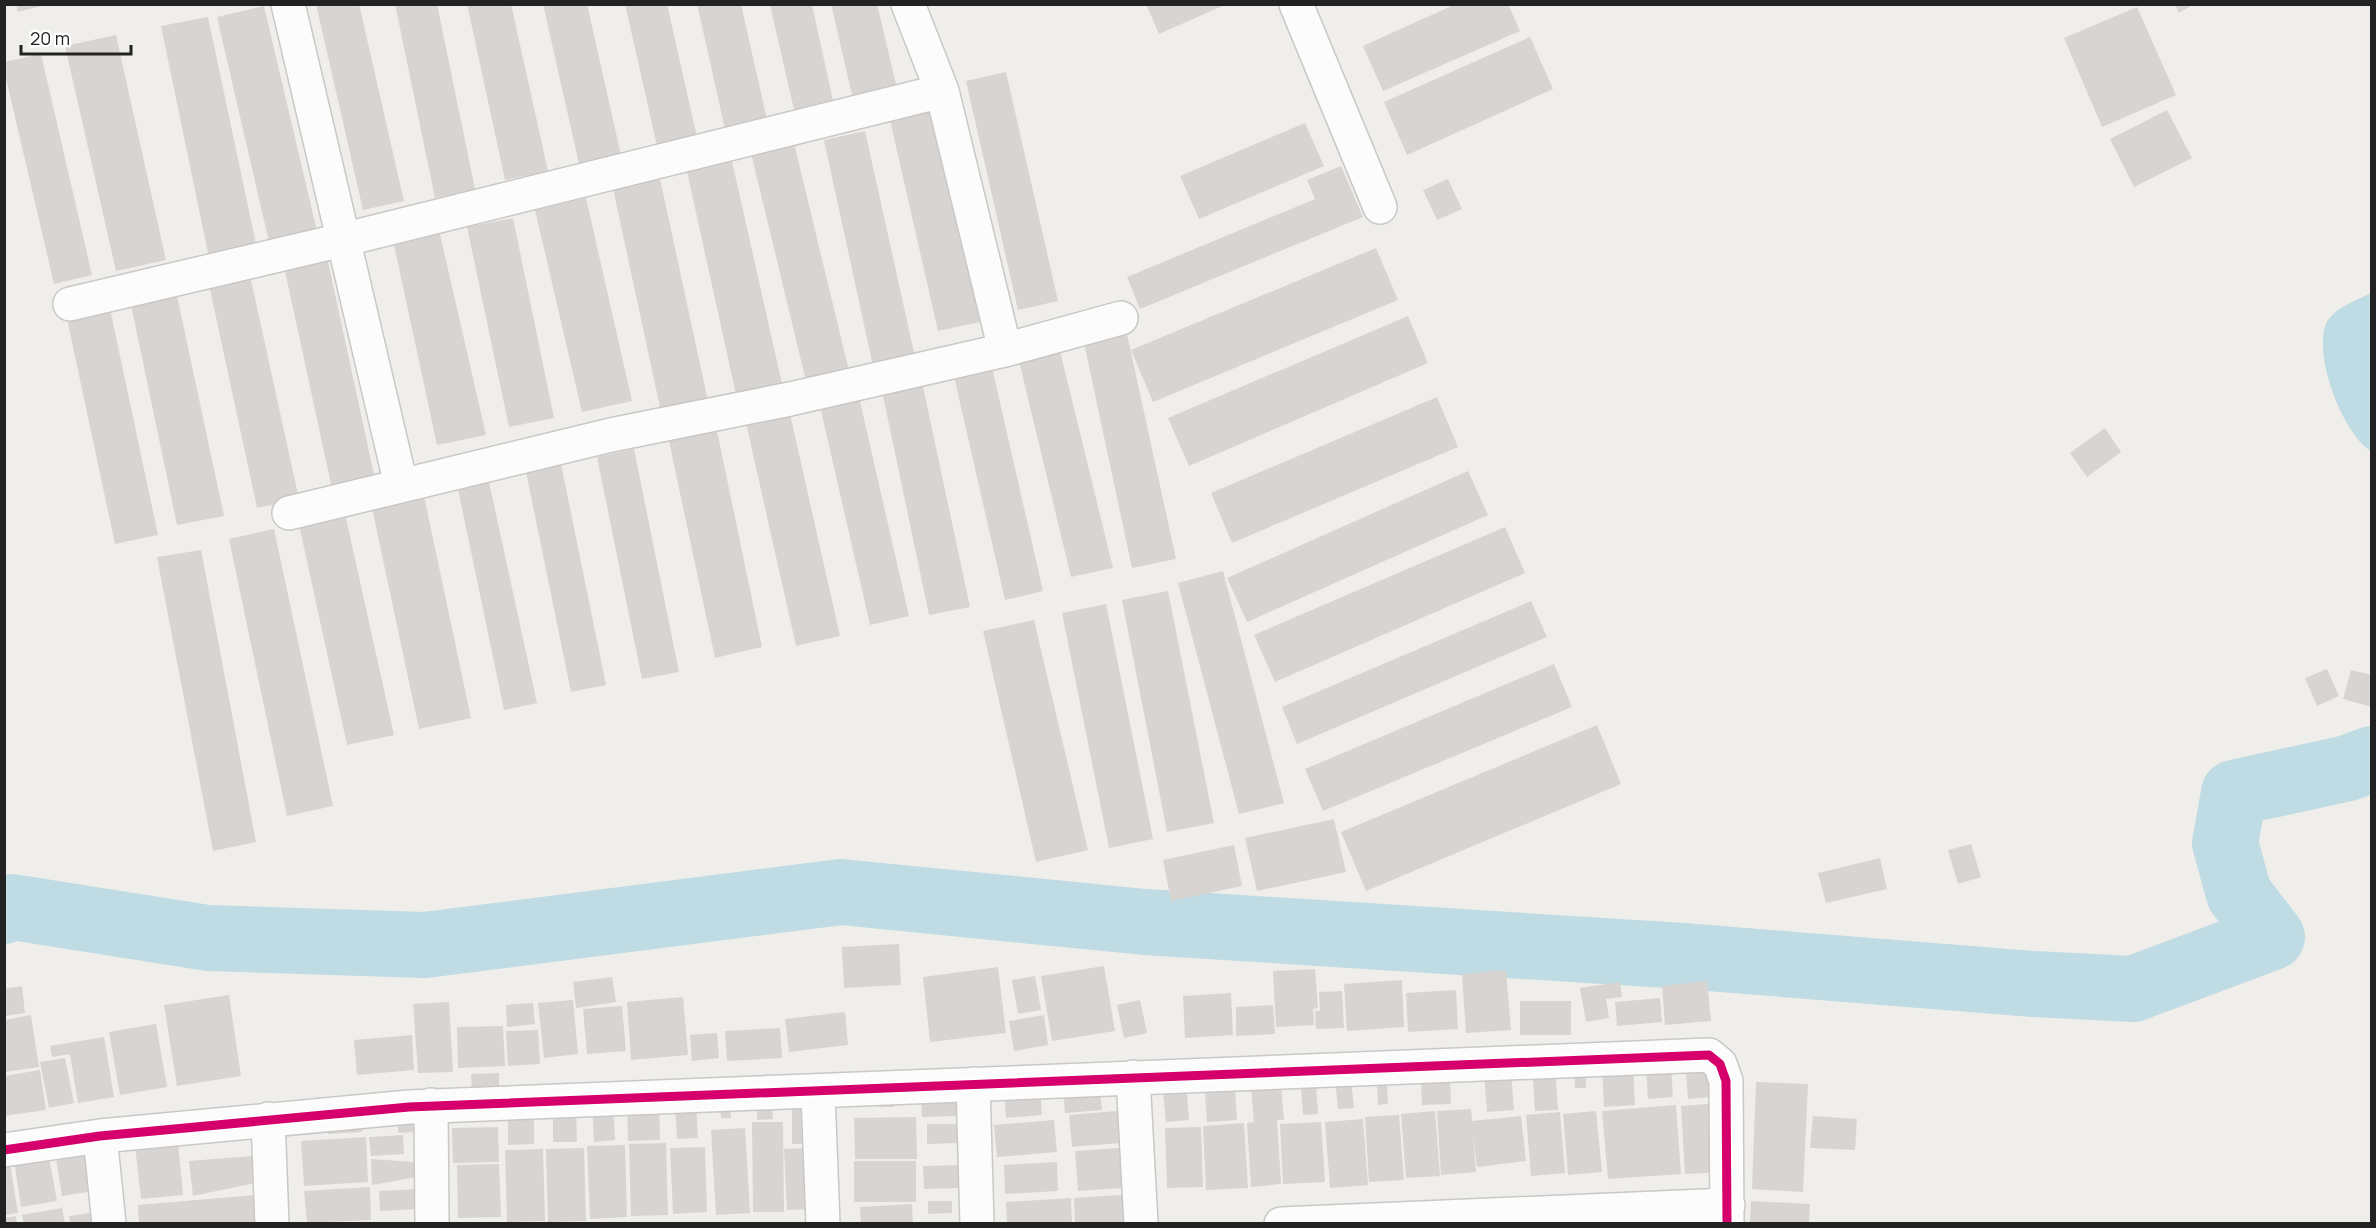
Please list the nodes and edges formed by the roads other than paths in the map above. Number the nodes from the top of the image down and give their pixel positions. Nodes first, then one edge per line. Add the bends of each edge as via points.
1 (288, 4) edge
2 (908, 4) edge
3 (1296, 4) edge
4 (942, 91) junction
5 (1380, 207) dead end
6 (342, 240) junction
7 (70, 304) dead end
8 (1121, 318) dead end
9 (1005, 350) junction
10 (401, 485) junction
11 (289, 513) dead end
12 (1133, 1077) junction
13 (973, 1084) junction
14 (818, 1092) junction
15 (431, 1106) junction
16 (268, 1119) junction
17 (100, 1136) junction
18 (4, 1150) edge
19 (1728, 1214) edge
20 (109, 1224) edge
21 (272, 1224) edge
22 (432, 1224) edge
23 (823, 1224) edge
24 (977, 1224) edge
25 (1141, 1224) edge
26 (1281, 1224) edge

1 - 6 street
2 - 4 street
3 - 5 street
4 - 6 street
4 - 9 street
6 - 7 street
6 - 10 street
8 - 9 street
9 - 10 street
10 - 11 street
12 - 13 street
12 - 19 street via 1709,1055 1720,1064 1726,1081
12 - 25 street
13 - 14 street
13 - 24 street
14 - 15 street
14 - 23 street
15 - 16 street
15 - 22 street
16 - 17 street
16 - 21 street
17 - 18 street
17 - 20 street
19 - 26 street

